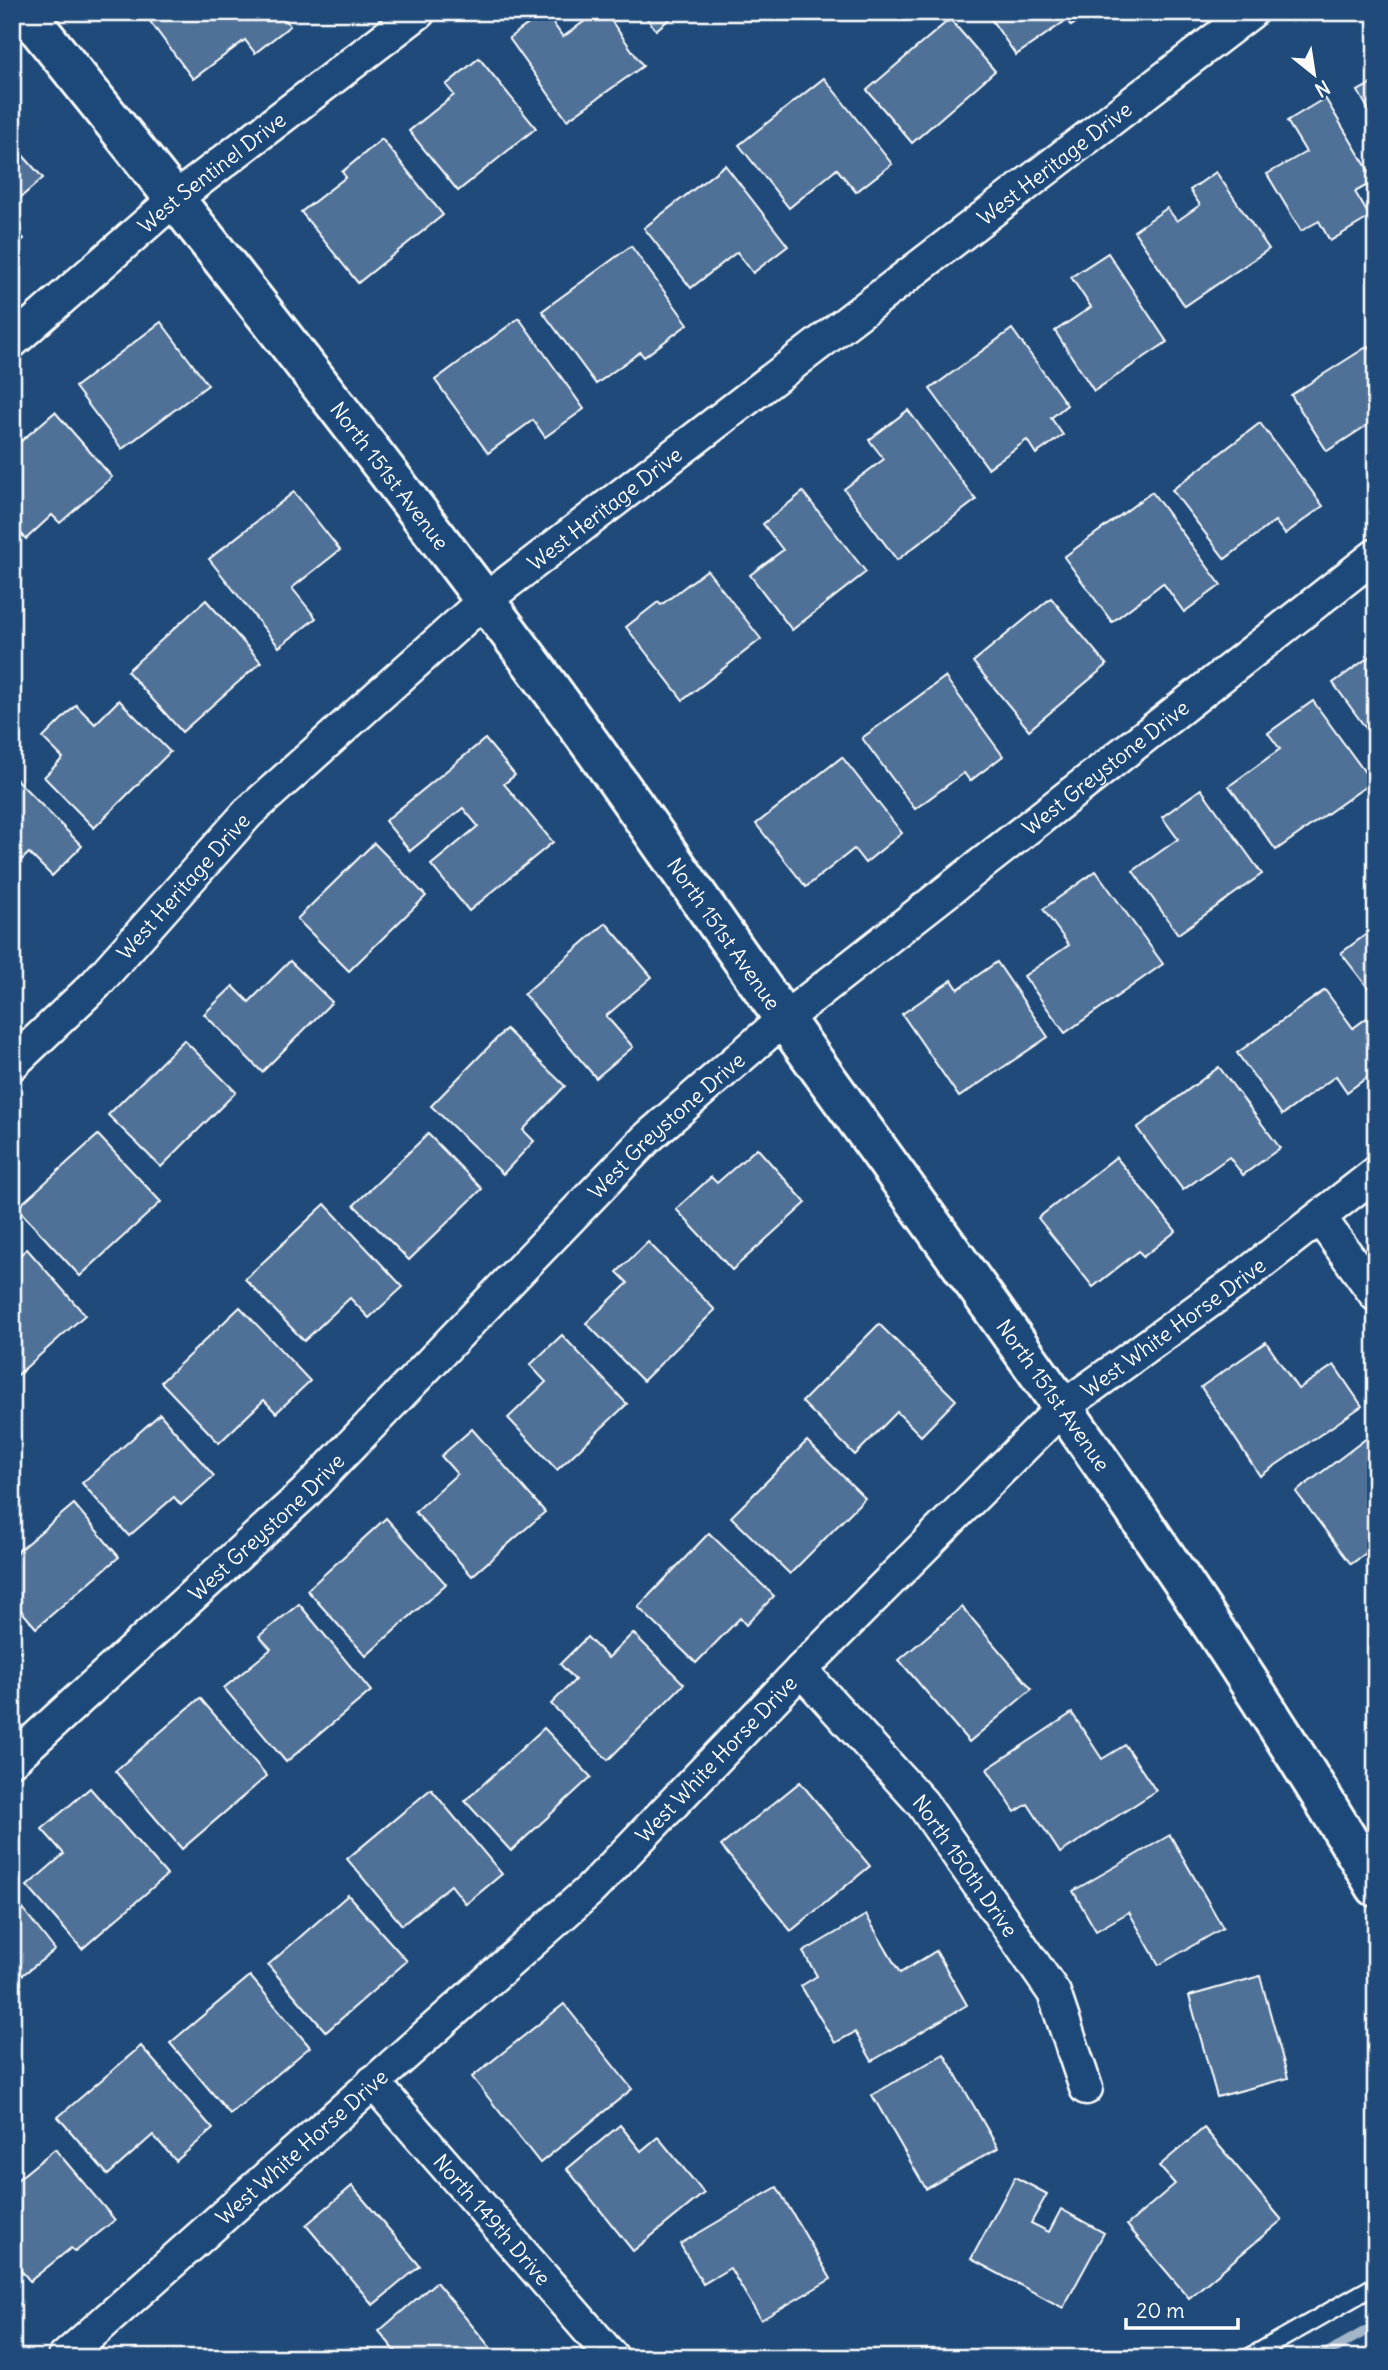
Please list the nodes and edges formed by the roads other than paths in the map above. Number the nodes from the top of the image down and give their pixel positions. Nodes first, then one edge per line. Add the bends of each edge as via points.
1 (25, 12) edge
2 (419, 12) edge
3 (1251, 12) edge
4 (176, 198) junction
5 (12, 342) edge
6 (1376, 555) edge
7 (485, 600) junction
8 (784, 1019) junction
9 (12, 1064) edge
10 (1376, 1173) edge
11 (1320, 1218) junction
12 (1376, 1295) edge
13 (1063, 1407) junction
14 (801, 1670) junction
15 (12, 1760) edge
16 (1376, 1887) edge
17 (373, 2082) junction
18 (1086, 2088) dead end
19 (1376, 2285) edge
20 (612, 2357) edge
21 (64, 2358) edge
22 (1248, 2358) edge

1 - 4 street, North 151st Avenue
2 - 4 street, West Sentinel Drive
3 - 7 street, West Heritage Drive
4 - 5 street, West Sentinel Drive
4 - 7 street, North 151st Avenue
6 - 8 street, West Greystone Drive
7 - 8 street, North 151st Avenue
7 - 9 street, West Heritage Drive via 248,813 96,984
8 - 13 street, North 151st Avenue
8 - 15 street, West Greystone Drive via 646,1139 304,1494
10 - 11 street, West White Horse Drive
11 - 12 street
11 - 13 street, West White Horse Drive
13 - 14 street, West White Horse Drive
13 - 16 street, North 151st Avenue via 1240,1668
14 - 17 street, West White Horse Drive via 591,1889
14 - 18 street, North 150th Drive via 922,1803 1054,1993
17 - 20 street, North 149th Drive
17 - 21 street, West White Horse Drive
19 - 22 lane

